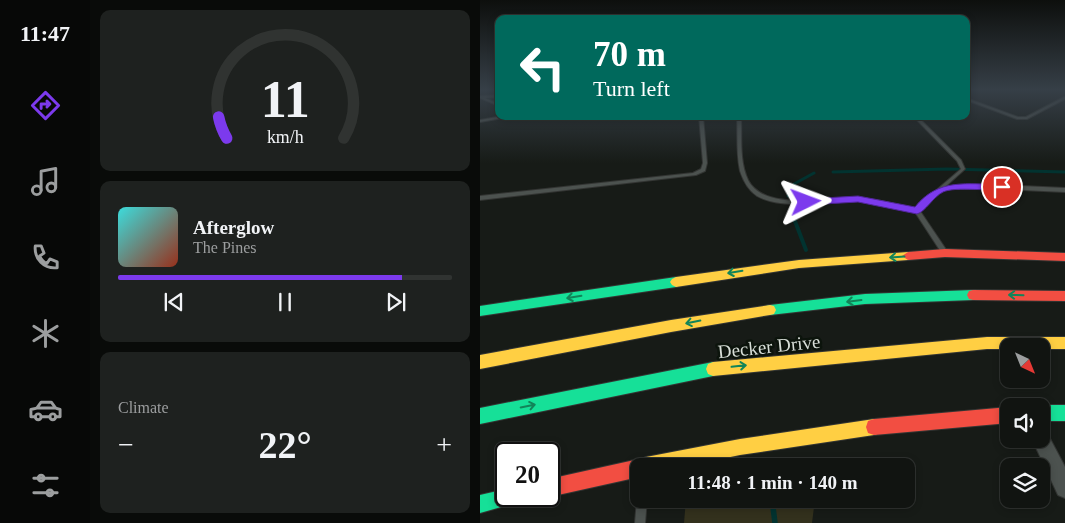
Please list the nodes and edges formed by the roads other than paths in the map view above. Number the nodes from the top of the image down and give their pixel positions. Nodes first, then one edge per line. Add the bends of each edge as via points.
1 (1005, 113) edge
2 (1036, 113) edge
3 (495, 119) edge
4 (701, 120) edge
5 (740, 120) edge
6 (919, 120) edge
7 (480, 121) edge
8 (943, 188) junction
9 (1065, 190) edge
10 (480, 198) edge
11 (917, 211) junction
12 (945, 254) junction
13 (1065, 257) edge
14 (1065, 296) edge
15 (480, 311) edge
16 (1065, 343) edge
17 (480, 362) edge
18 (1050, 413) edge
19 (1065, 413) edge
20 (480, 416) edge
21 (1000, 416) edge
22 (1045, 448) edge
23 (683, 458) edge
24 (630, 470) edge
25 (560, 486) edge
26 (1065, 488) edge
27 (495, 500) edge
28 (480, 504) edge
29 (641, 508) edge
30 (640, 523) edge

1 - 2 lane via 1027,118
3 - 7 lane
4 - 10 lane via 705,163 703,170 694,174
5 - 11 lane via 742,171 750,188 768,199 806,202 858,199
6 - 8 lane via 959,160 963,169
8 - 9 lane
8 - 11 lane via 926,199
11 - 12 lane
12 - 13 main road
12 -> 15 main road via 748,270
14 -> 17 main road, Decker Drive via 964,294 864,299 719,317
20 -> 16 main road, Decker Drive via 713,369 987,343
18 - 19 main road
21 - 23 main road via 798,437
22 - 26 street
24 - 25 main road
27 - 28 main road
29 - 30 lane

